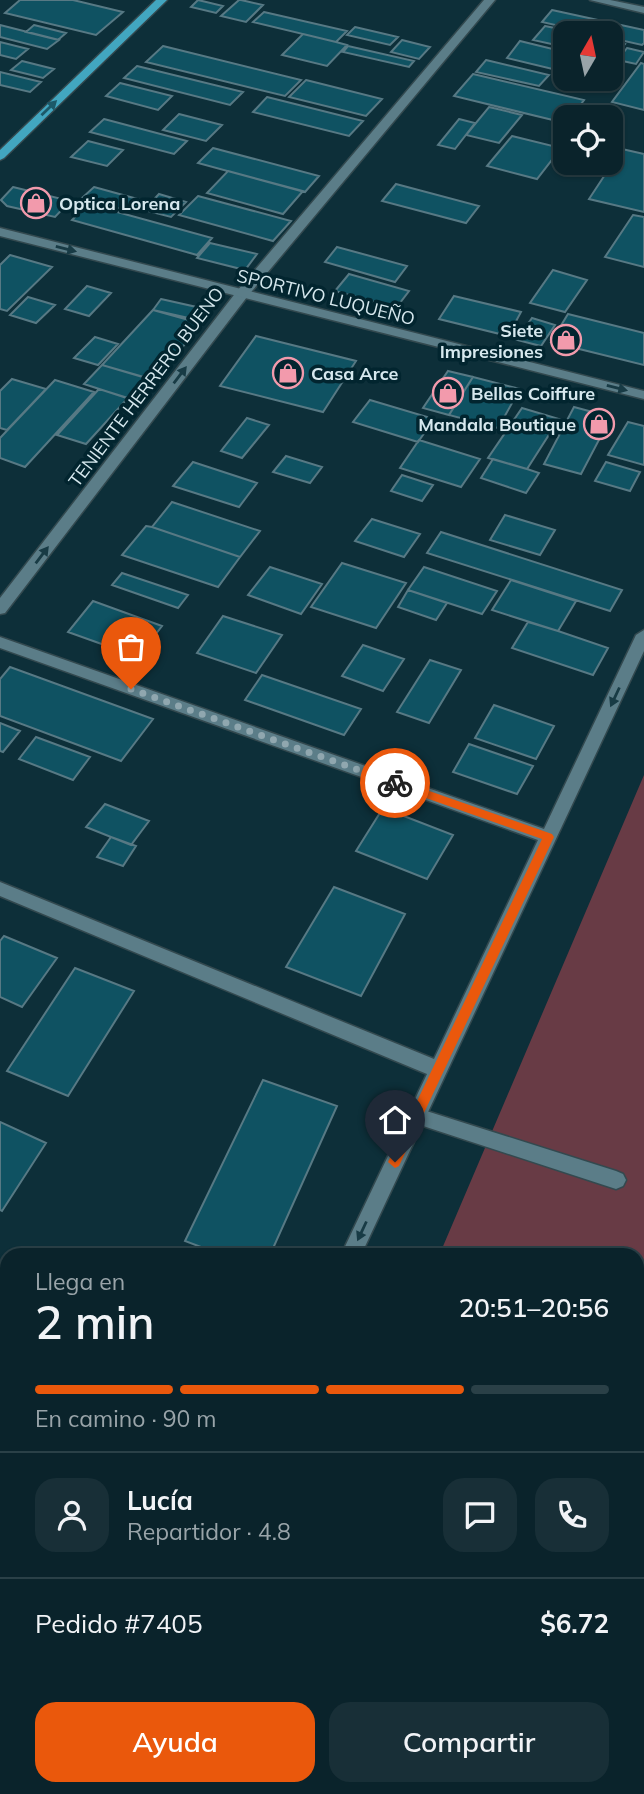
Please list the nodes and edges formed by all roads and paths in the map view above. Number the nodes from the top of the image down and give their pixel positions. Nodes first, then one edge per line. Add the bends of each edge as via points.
1 (162, 0) edge
2 (490, 0) edge
3 (595, 0) edge
4 (644, 10) edge
5 (0, 156) edge
6 (0, 232) edge
7 (242, 294) junction
8 (644, 395) edge
9 (0, 609) edge
10 (644, 635) edge
11 (0, 642) edge
12 (548, 837) junction
13 (0, 890) edge
14 (439, 1070) junction
15 (417, 1116) junction
16 (616, 1180) dead end
17 (354, 1248) edge

5 -> 1 main road
2 - 7 street, TENIENTE HERRERO BUENO
3 - 4 street
6 -> 7 street, SPORTIVO LUQUEÑO
7 -> 8 street, SPORTIVO LUQUEÑO
9 -> 7 street, TENIENTE HERRERO BUENO
10 -> 12 street
11 - 12 street
12 - 14 street
13 - 14 street
14 - 15 street
15 - 16 street
15 -> 17 street

